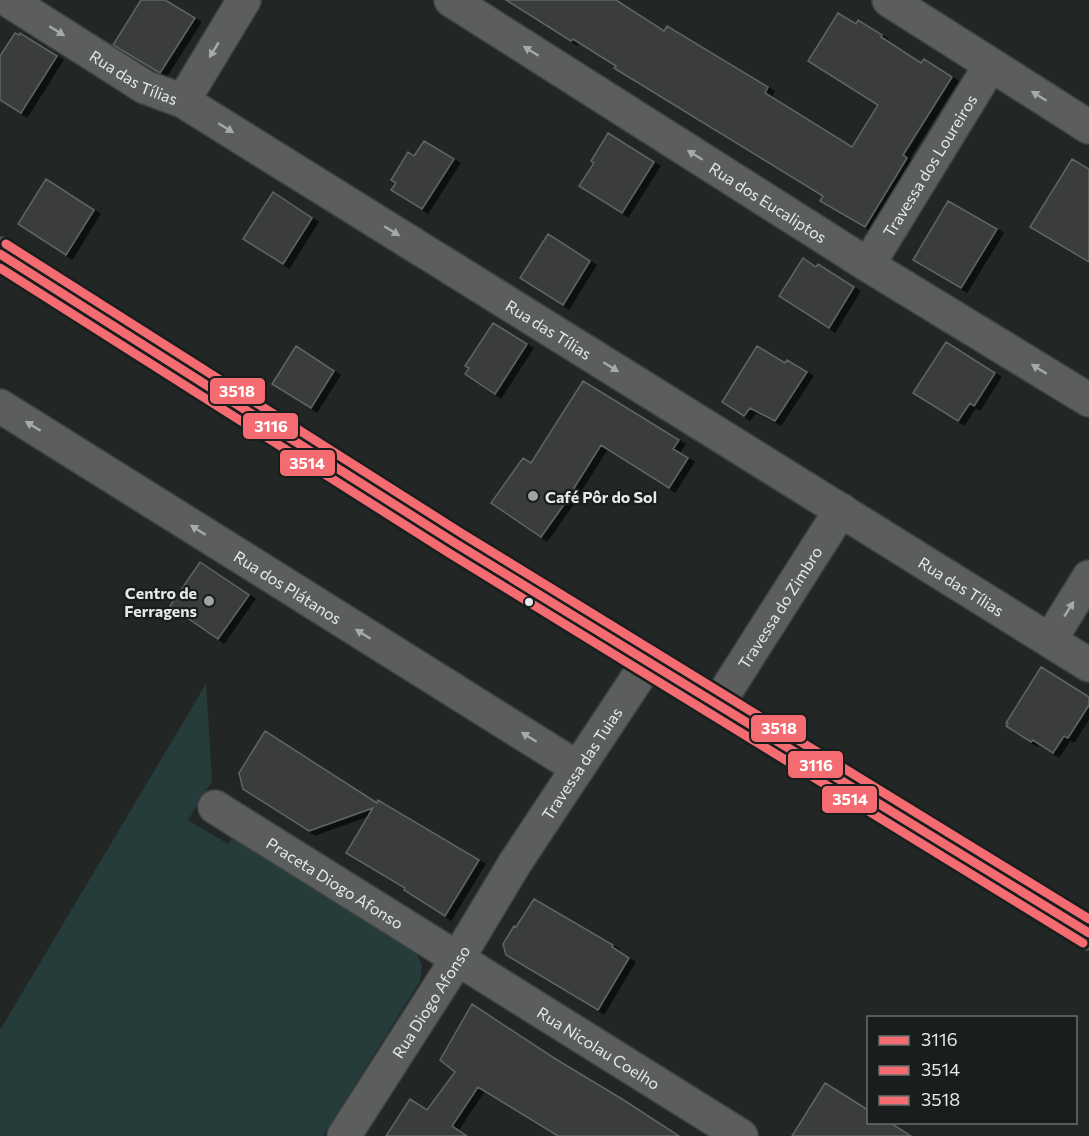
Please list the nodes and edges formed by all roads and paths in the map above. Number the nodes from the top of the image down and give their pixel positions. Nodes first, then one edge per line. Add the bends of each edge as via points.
1 (8, 0) edge
2 (244, 0) edge
3 (451, 0) edge
4 (889, 0) edge
5 (990, 66) junction
6 (183, 101) junction
7 (1089, 127) edge
8 (0, 254) edge
9 (868, 265) junction
10 (1089, 400) edge
11 (0, 405) edge
12 (841, 510) junction
13 (1089, 577) edge
14 (1050, 640) junction
15 (648, 662) junction
16 (1089, 665) edge
17 (717, 705) junction
18 (578, 768) junction
19 (215, 807) dead end
20 (515, 863) joint
21 (1089, 933) edge
22 (458, 958) junction
23 (344, 1136) edge
24 (741, 1136) edge

1 -> 6 street, Rua das Tílias via 145,87
2 -> 6 street
9 -> 3 street, Rua dos Eucaliptos
4 - 5 street
7 -> 5 street
5 - 9 street, Travessa dos Loureiros
6 -> 12 street, Rua das Tílias
8 - 15 street
10 -> 9 street, Rua dos Eucaliptos
18 -> 11 street, Rua dos Plátanos
12 - 14 street, Rua das Tílias
12 - 17 street, Travessa do Zimbro
14 -> 13 street
14 - 16 street, Rua das Tílias
15 - 17 street
15 - 18 street, Travessa das Tuias
17 - 21 street
18 - 20 street, Travessa das Tuias
19 - 22 street, Praceta Diogo Afonso
20 - 22 street, Rua Diogo Afonso
22 - 23 street, Rua Diogo Afonso
22 - 24 street, Rua Nicolau Coelho

